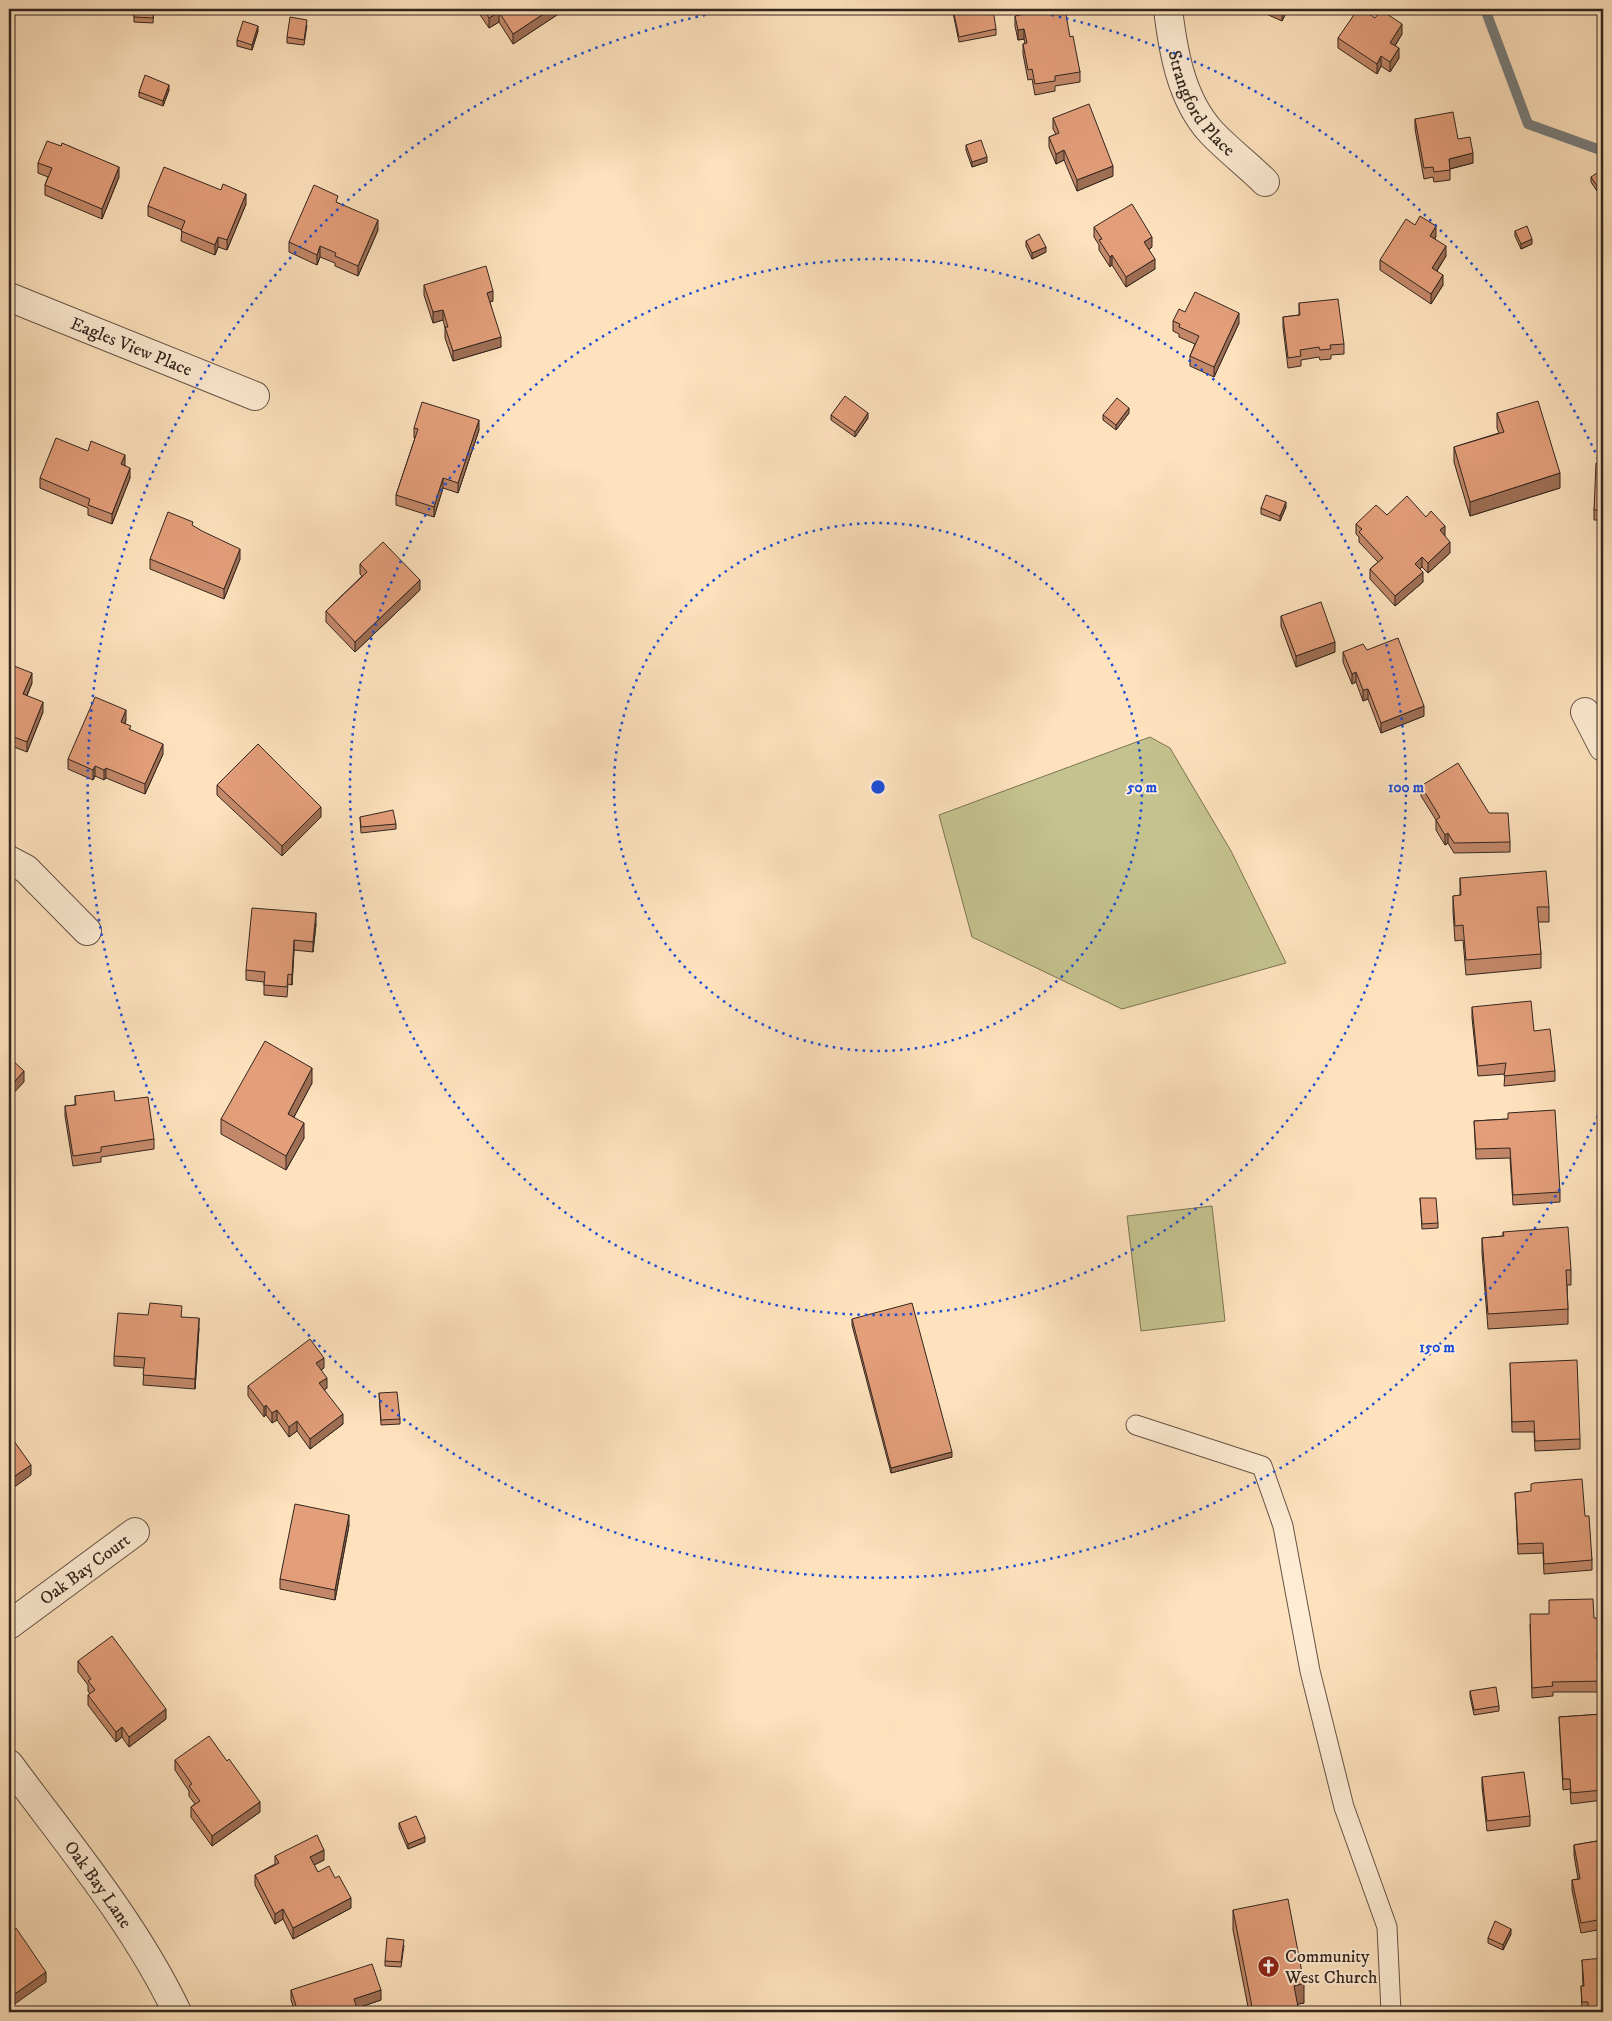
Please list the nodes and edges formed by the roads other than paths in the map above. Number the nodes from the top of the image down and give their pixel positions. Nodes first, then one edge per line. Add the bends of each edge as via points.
1 (1168, 9) edge
2 (1266, 182) dead end
3 (9, 297) edge
4 (255, 396) dead end
5 (1585, 712) dead end
6 (1603, 747) edge
7 (9, 860) edge
8 (87, 931) dead end
9 (1136, 1425) dead end
10 (135, 1532) dead end
11 (9, 1625) edge
12 (9, 1764) edge
13 (178, 2012) edge
14 (1391, 2012) edge

1 - 2 street, Strangford Place via 1179,68 1191,102 1210,131
3 - 4 street, Eagles View Place
5 - 6 street
7 - 8 street via 26,869
9 - 14 lane via 1262,1466 1284,1526 1310,1671 1344,1808 1387,1927
10 - 11 street, Oak Bay Court
12 - 13 street, Oak Bay Lane via 119,1912 160,1975

